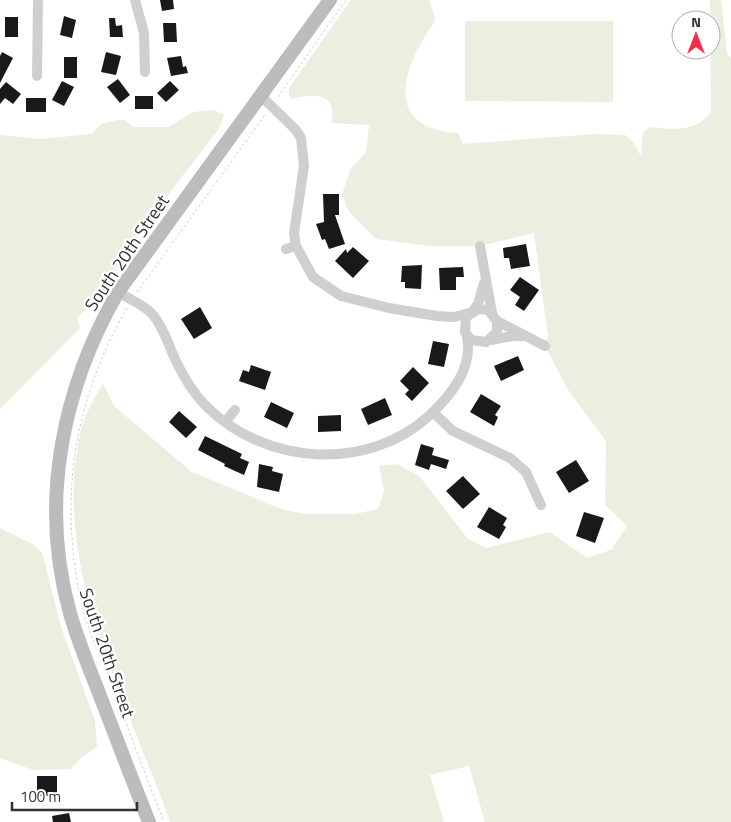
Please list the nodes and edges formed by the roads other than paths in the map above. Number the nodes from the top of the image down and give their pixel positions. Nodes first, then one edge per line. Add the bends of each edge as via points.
1 (38, 0) edge
2 (135, 0) edge
3 (330, 0) edge
4 (144, 72) dead end
5 (37, 76) dead end
6 (267, 100) junction
7 (480, 246) dead end
8 (484, 277) junction
9 (118, 292) junction
10 (471, 312) junction
11 (437, 316) junction
12 (495, 317) junction
13 (466, 334) junction
14 (525, 336) junction
15 (488, 341) junction
16 (545, 346) dead end
17 (467, 364) junction
18 (235, 410) dead end
19 (433, 412) junction
20 (226, 421) junction
21 (541, 506) dead end
22 (148, 822) edge

1 - 5 street
2 - 4 street via 144,33
3 - 6 main road, South 20th Street
6 - 9 main road, South 20th Street
6 - 11 street via 301,138 304,166 291,247 313,277 341,296
7 - 8 street
8 - 10 street via 482,293
8 - 12 street
9 - 20 street via 152,313 162,327 190,387 207,407
9 - 22 main road, South 20th Street via 92,342 70,405 59,455 56,521 69,611
10 - 11 street via 454,317
10 - 12 street via 483,309
10 - 13 street via 464,322
11 - 13 street
12 - 14 street
12 - 15 street via 497,332
13 - 15 street via 476,342
13 - 17 street via 469,348
14 - 15 street
14 - 16 street
15 - 17 street
17 - 19 street via 454,387
18 - 20 street
19 - 20 street via 397,438 371,448 327,455 304,455 268,446 249,438
19 - 21 street via 453,431 510,458 526,472

